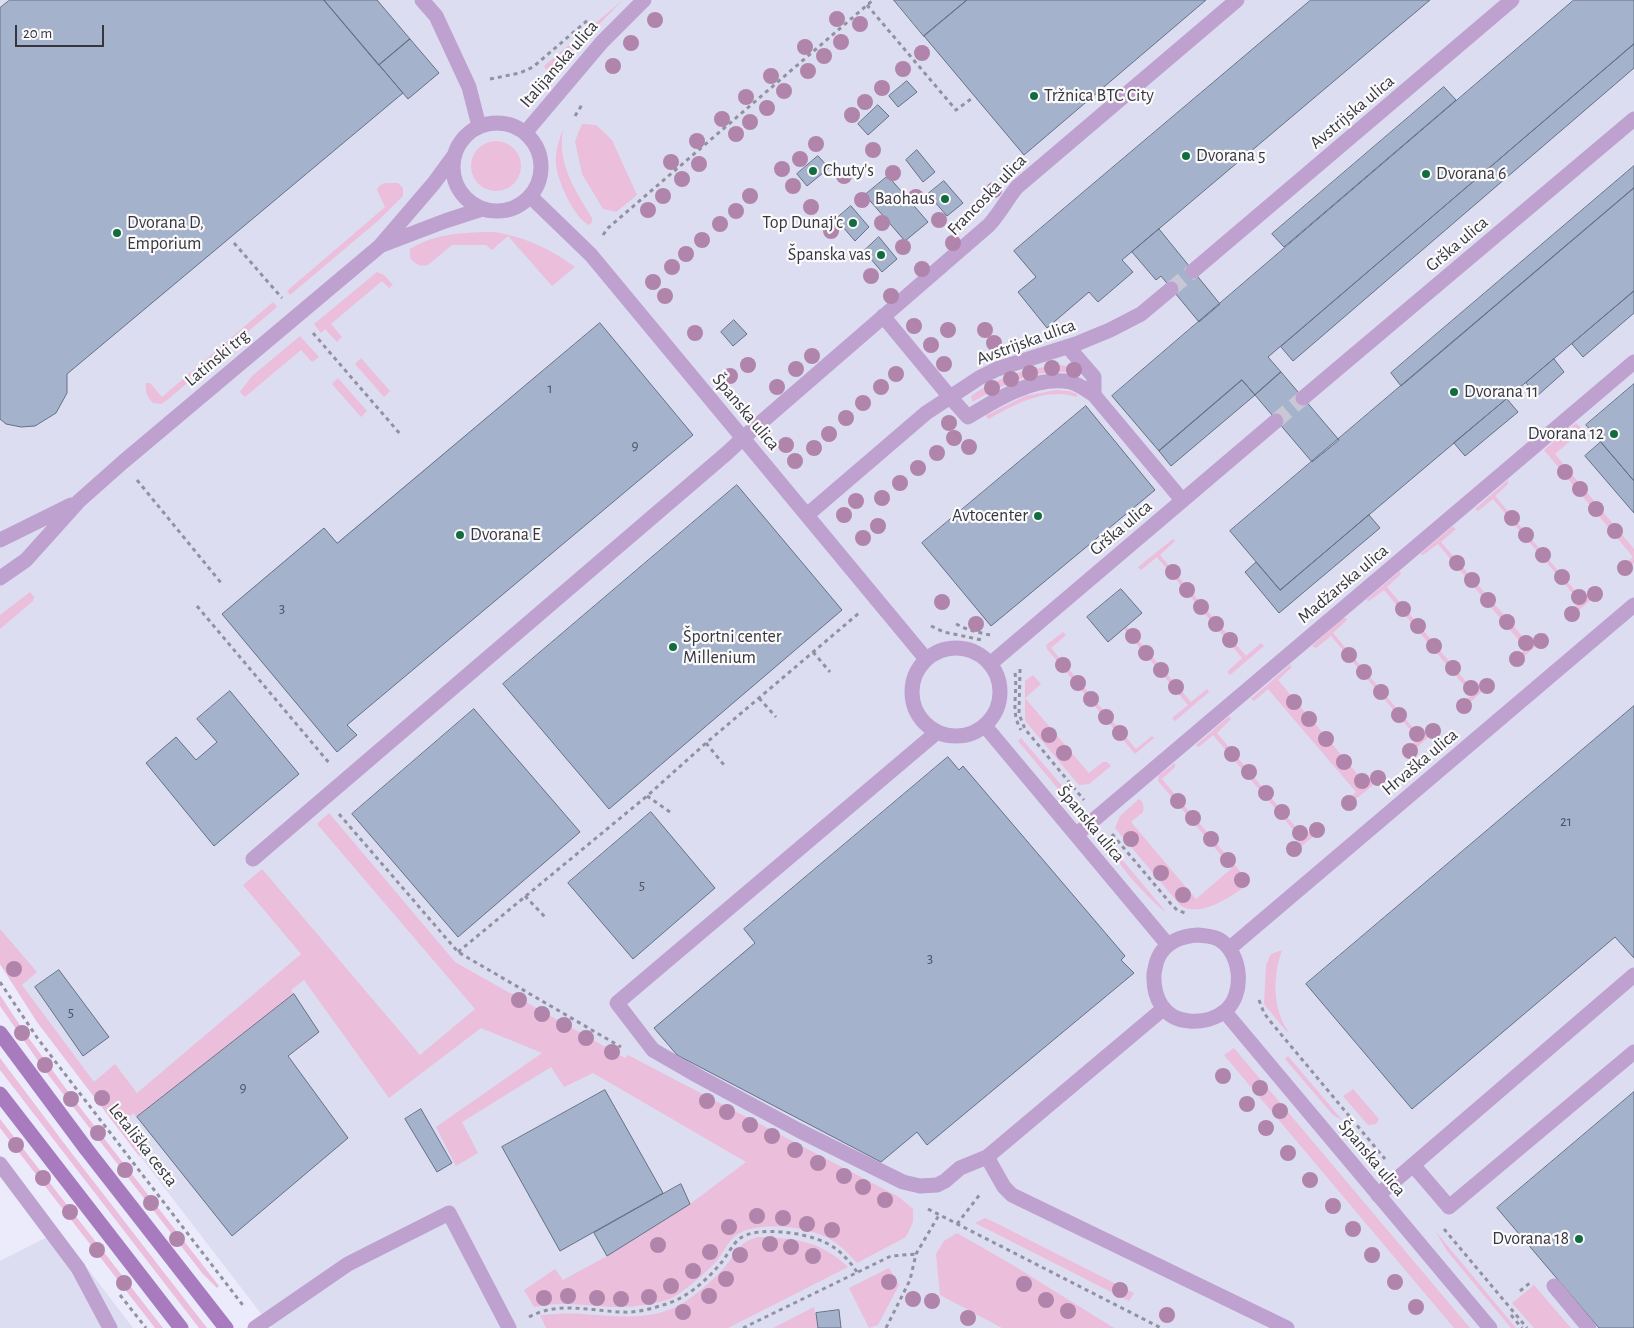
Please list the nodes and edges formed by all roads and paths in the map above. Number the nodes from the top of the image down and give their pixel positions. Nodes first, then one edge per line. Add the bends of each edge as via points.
1 (422, 0) edge
2 (644, 0) edge
3 (873, 0) edge
4 (1237, 0) edge
5 (1512, 0) edge
6 (867, 5) junction
7 (591, 18) dead end
8 (469, 87) junction
9 (971, 99) dead end
10 (1634, 118) edge
11 (480, 126) junction
12 (525, 133) junction
13 (453, 157) junction
14 (530, 196) junction
15 (482, 208) junction
16 (608, 228) dead end
17 (234, 243) dead end
18 (380, 246) junction
19 (1193, 271) tunnel mouth
20 (1171, 289) tunnel mouth
21 (297, 315) junction
22 (883, 316) junction
23 (1068, 347) junction
24 (1634, 362) edge
25 (1094, 395) junction
26 (950, 397) junction
27 (1303, 398) tunnel mouth
28 (1276, 421) tunnel mouth
29 (401, 434) dead end
30 (743, 438) junction
31 (122, 462) junction
32 (1182, 500) junction
33 (79, 501) junction
34 (807, 515) junction
35 (0, 540) edge
36 (0, 578) edge
37 (222, 584) dead end
38 (1634, 605) edge
39 (197, 606) dead end
40 (860, 612) dead end
41 (926, 622) dead end
42 (813, 652) junction
43 (1004, 652) junction
44 (926, 659) junction
45 (990, 664) junction
46 (830, 672) dead end
47 (760, 698) junction
48 (776, 717) dead end
49 (985, 726) junction
50 (936, 733) junction
51 (706, 743) junction
52 (724, 765) dead end
53 (335, 788) junction
54 (648, 796) junction
55 (670, 812) dead end
56 (1096, 819) junction
57 (1076, 835) junction
58 (254, 859) dead end
59 (525, 896) junction
60 (545, 916) dead end
61 (1190, 917) dead end
62 (1168, 945) junction
63 (1230, 948) junction
64 (458, 952) junction
65 (1634, 976) edge
66 (0, 982) edge
67 (1254, 996) dead end
68 (1255, 1001) dead end
69 (1163, 1009) junction
70 (1258, 1011) dead end
71 (1225, 1012) junction
72 (0, 1033) edge
73 (621, 1048) dead end
74 (1634, 1052) edge
75 (0, 1094) edge
76 (987, 1157) junction
77 (0, 1164) edge
78 (1413, 1165) junction
79 (996, 1172) junction
80 (1396, 1180) junction
81 (1378, 1195) junction
82 (924, 1207) dead end
83 (940, 1215) junction
84 (958, 1224) junction
85 (1440, 1232) dead end
86 (916, 1254) junction
87 (857, 1272) junction
88 (1554, 1286) dead end
89 (257, 1327) edge
90 (110, 1328) edge
91 (181, 1328) edge
92 (226, 1328) edge
93 (509, 1328) edge
94 (743, 1328) edge
95 (886, 1328) edge
96 (1161, 1328) edge
97 (1287, 1328) edge
98 (1490, 1328) edge
99 (1522, 1328) edge
100 (1589, 1328) edge

1 - 8 street via 436,16
2 - 12 street, Italijanska ulica via 602,42
3 - 6 path
4 - 22 street, Francoska ulica via 1017,187 990,225
5 - 19 street, Avstrijska ulica
6 - 9 path via 956,110
6 - 16 path
7 - 8 path, Italijanska ulica via 533,67
8 - 11 street
10 - 27 street, Grška ulica
11 - 12 street via 503,123
11 - 13 street via 465,135
12 - 14 street via 535,145 540,160 538,183
13 - 15 street via 453,173 458,188 468,200
13 - 18 street, Latinski trg
14 - 15 street via 508,210
14 - 30 street, Španska ulica via 591,255
15 - 18 street, Latinski trg
17 - 21 path
18 - 21 street, Latinski trg
20 - 23 street, Avstrijska ulica via 1141,314
21 - 29 path
21 - 31 street, Latinski trg
22 - 26 street
22 - 30 street, Francoska ulica
23 - 25 street via 1094,377
23 - 26 street, Avstrijska ulica via 997,369
24 - 56 street, Madžarska ulica
25 - 26 street via 1069,382 1054,381 1015,391 968,417
25 - 32 street
26 - 34 street, Avstrijska ulica via 926,413
28 - 32 street, Grška ulica
30 - 34 street, Španska ulica
30 - 53 street, Francoska ulica
31 - 33 street, Latinski trg
31 - 37 path
32 - 43 street, Grška ulica
33 - 35 street, Latinski trg
33 - 36 street, Latinski trg via 26,560
34 - 44 street, Španska ulica
38 - 63 street, Hrvaška ulica
39 - 53 path via 330,762
40 - 42 path
41 - 43 path via 944,632 993,644
42 - 46 path
42 - 47 path
43 - 45 street, Grška ulica
43 - 56 path via 1015,673 1014,711 1020,729
44 - 45 street via 944,649 955,648 979,654
44 - 50 street via 915,674 912,701 925,725
45 - 49 street via 1000,685 1000,698 997,711
47 - 48 path
47 - 51 path
49 - 50 street via 965,736 950,737
49 - 57 street, Španska ulica
50 - 76 street via 617,1002 653,1050 800,1131 903,1182 937,1185 960,1168
51 - 52 path
51 - 54 path
53 - 58 street, Francoska ulica
53 - 64 path via 337,811
54 - 55 path
54 - 59 path
56 - 57 street, Madžarska ulica
56 - 61 path via 1167,907
57 - 62 street, Španska ulica
59 - 60 path
59 - 64 path
62 - 63 street via 1177,939 1198,935 1220,940
62 - 69 street via 1158,956 1155,970 1156,997
63 - 71 street via 1238,979 1232,1004
64 - 73 path
65 - 78 street
66 - 89 path, Letališka cesta via 38,1039
67 - 68 path
69 - 71 street via 1186,1021 1212,1019
69 - 76 street
70 - 80 path
71 - 81 street, Španska ulica
72 - 92 main road
74 - 78 street via 1448,1206
75 - 91 main road
76 - 79 street
77 - 90 street via 78,1268
78 - 80 street
79 - 84 path
79 - 97 street via 1012,1194
80 - 81 street
81 - 98 street, Španska ulica
82 - 83 path
83 - 84 path
83 - 86 path
84 - 96 path
85 - 99 path
86 - 87 path via 891,1256
86 - 95 path via 910,1280
87 - 93 path via 842,1254 823,1242 774,1231 752,1233 740,1238 711,1274 674,1301 624,1312 576,1308 540,1311
87 - 94 path
88 - 100 street
89 - 93 street via 348,1264 449,1214

